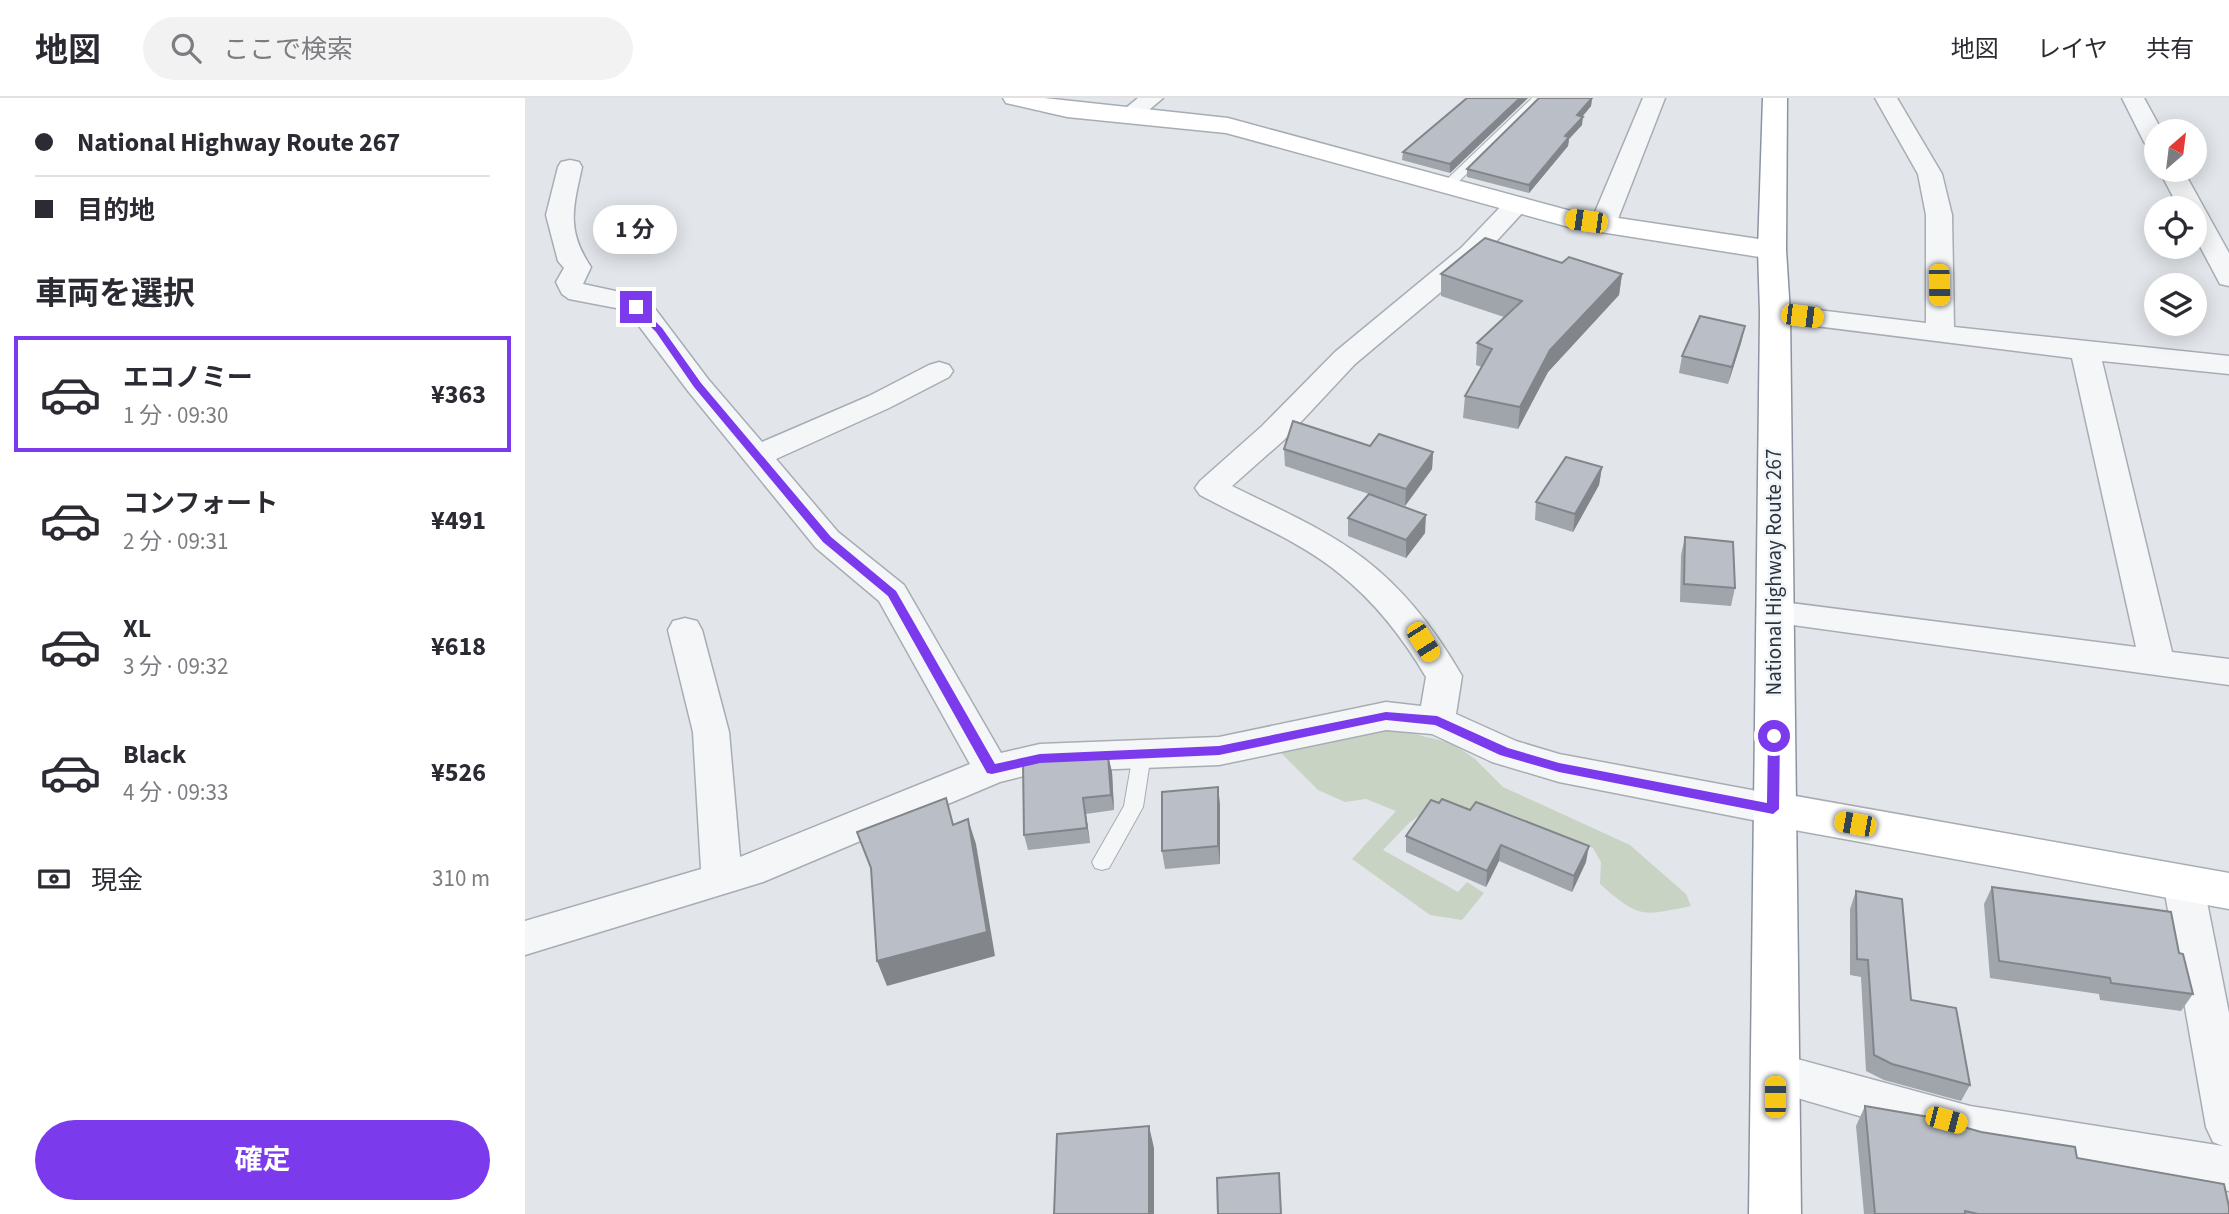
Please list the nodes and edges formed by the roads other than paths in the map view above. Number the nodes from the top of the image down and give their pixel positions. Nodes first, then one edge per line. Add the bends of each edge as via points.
1 (1014, 98) edge
2 (1152, 98) edge
3 (1539, 98) edge
4 (1654, 98) edge
5 (1775, 98) edge
6 (1886, 98) edge
7 (2133, 98) edge
8 (1128, 116) junction
9 (2144, 119) edge
10 (570, 167) dead end
11 (1447, 186) junction
12 (1516, 205) junction
13 (1602, 224) junction
14 (2207, 237) edge
15 (1772, 250) junction
16 (2229, 278) edge
17 (1775, 313) junction
18 (1940, 331) junction
19 (2085, 351) junction
20 (2229, 365) edge
21 (939, 371) dead end
22 (757, 456) junction
23 (1775, 613) junction
24 (685, 630) dead end
25 (2157, 662) junction
26 (2229, 672) edge
27 (1437, 721) junction
28 (1142, 754) junction
29 (992, 769) junction
30 (1773, 809) junction
31 (1102, 862) dead end
32 (722, 880) junction
33 (2183, 883) junction
34 (2229, 891) edge
35 (525, 939) edge
36 (1775, 1073) junction
37 (2229, 1127) edge
38 (2229, 1169) edge
39 (1775, 1214) edge

1 - 8 main road via 1064,110
2 - 8 street
3 - 11 lane
4 - 13 street
5 - 15 main road, National Highway Route 267
6 - 18 street via 1930,174 1939,215
7 - 9 street
8 - 11 main road via 1228,126
10 - 22 street via 559,215 571,261 578,267 569,282 571,288 624,300 643,312
11 - 12 main road
12 - 13 main road
12 - 27 street via 1470,254 1345,358 1273,433 1211,488 1352,566 1412,625 1444,676
13 - 15 main road
14 - 16 street
15 - 17 main road, National Highway Route 267
17 - 18 street
17 - 23 main road, National Highway Route 267
18 - 19 street
19 - 20 street
19 - 25 street
21 - 22 street
22 - 29 street via 827,540 892,593
23 - 25 street
23 - 30 main road, National Highway Route 267
24 - 32 street via 711,732
25 - 26 street
27 - 28 street via 1386,716 1219,751
27 - 30 street via 1505,752 1559,768
28 - 29 street via 1040,758
28 - 31 lane via 1133,807
29 - 32 street
30 - 33 main road
30 - 36 main road, National Highway Route 267
32 - 35 street
33 - 34 main road
33 - 37 street
36 - 38 street via 1970,1127
36 - 39 main road, National Highway Route 267

